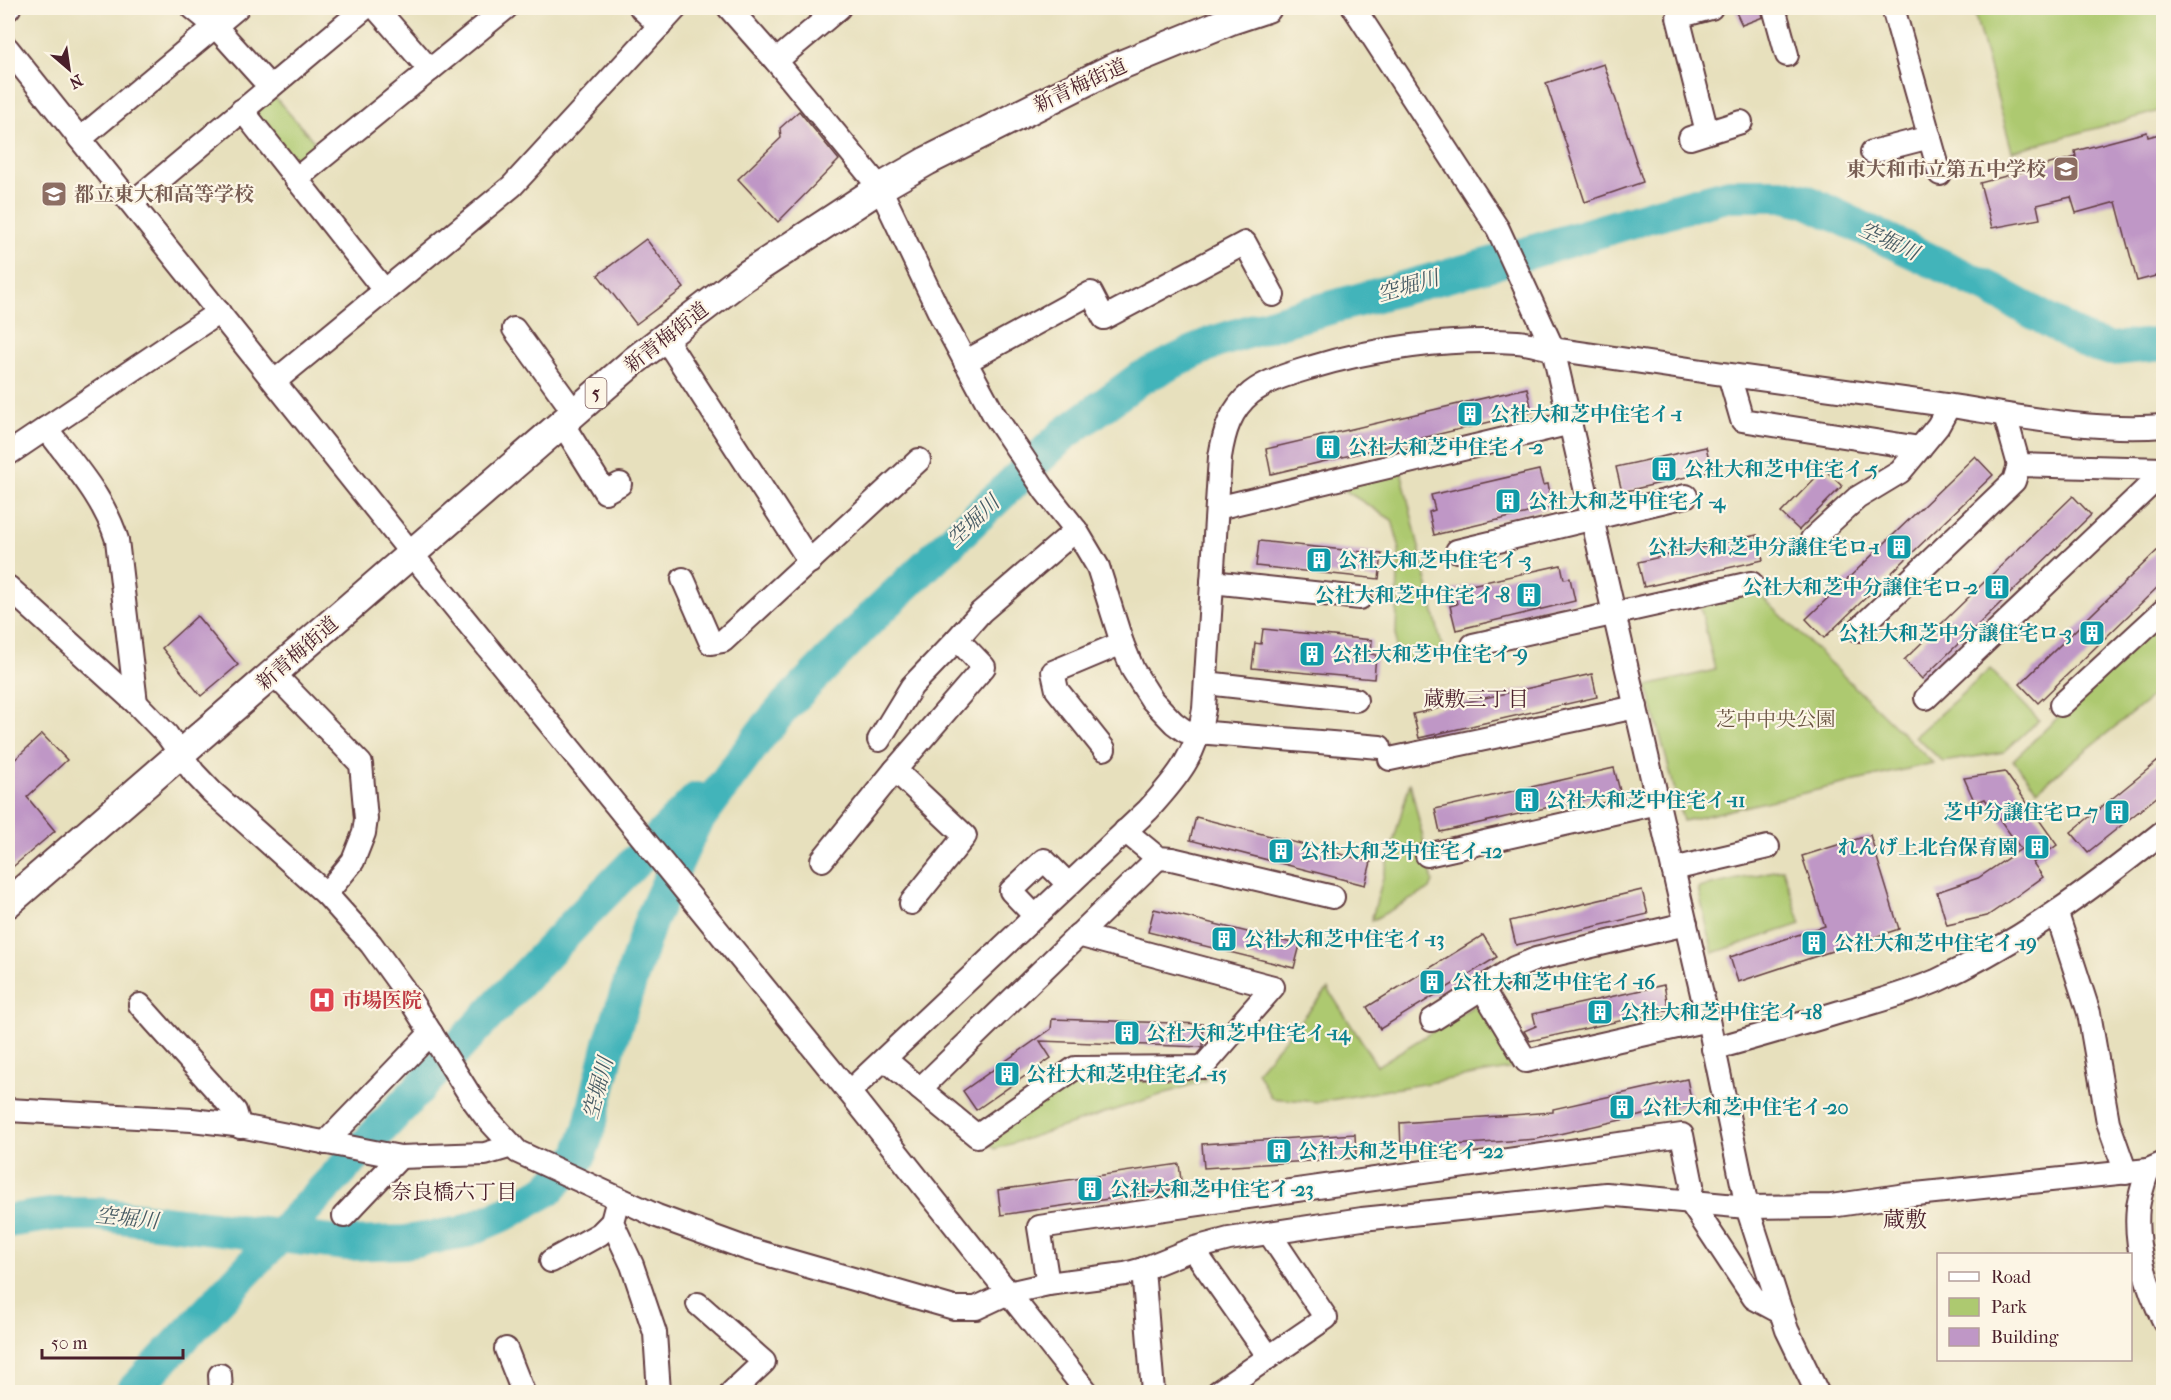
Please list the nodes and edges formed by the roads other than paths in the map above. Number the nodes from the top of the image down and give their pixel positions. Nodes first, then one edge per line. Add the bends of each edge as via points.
1 (193, 8) edge
2 (237, 8) edge
3 (365, 8) edge
4 (376, 8) edge
5 (506, 8) edge
6 (640, 8) edge
7 (676, 8) edge
8 (729, 8) edge
9 (838, 8) edge
10 (1267, 8) edge
11 (1354, 8) edge
12 (1711, 8) edge
13 (1774, 8) edge
14 (1893, 8) edge
15 (215, 26) junction
16 (660, 26) junction
17 (8, 49) edge
18 (1786, 55) dead end
19 (776, 61) junction
20 (430, 70) junction
21 (270, 87) junction
22 (242, 110) junction
23 (1741, 122) dead end
24 (1930, 137) junction
25 (80, 139) junction
26 (1872, 152) dead end
27 (1940, 174) dead end
28 (296, 179) junction
29 (880, 188) junction
30 (132, 203) junction
31 (384, 290) junction
32 (1273, 295) dead end
33 (219, 312) junction
34 (514, 329) dead end
35 (665, 338) junction
36 (1553, 349) junction
37 (965, 362) junction
38 (1729, 375) junction
39 (275, 381) junction
40 (1949, 406) junction
41 (2005, 415) junction
42 (568, 418) junction
43 (1571, 423) junction
44 (2163, 426) edge
45 (46, 428) junction
46 (1920, 448) junction
47 (8, 454) edge
48 (919, 460) dead end
49 (2019, 465) junction
50 (2163, 470) edge
51 (620, 484) dead end
52 (1686, 496) dead end
53 (1216, 508) junction
54 (1593, 519) junction
55 (1076, 530) junction
56 (1812, 539) dead end
57 (1457, 551) dead end
58 (411, 553) junction
59 (810, 562) junction
60 (683, 579) dead end
61 (1212, 582) junction
62 (1751, 583) dead end
63 (8, 587) edge
64 (1360, 598) dead end
65 (2163, 610) edge
66 (1614, 613) junction
67 (1858, 630) dead end
68 (957, 639) junction
69 (1122, 643) junction
70 (1473, 645) dead end
71 (274, 674) junction
72 (1206, 683) junction
73 (1926, 698) dead end
74 (1356, 700) dead end
75 (136, 703) junction
76 (2061, 705) dead end
77 (1636, 707) junction
78 (1201, 731) junction
79 (879, 740) dead end
80 (1104, 749) dead end
81 (180, 754) junction
82 (895, 770) junction
83 (1658, 803) junction
84 (1125, 831) junction
85 (2163, 831) edge
86 (1768, 847) dead end
87 (1427, 855) dead end
88 (1158, 858) junction
89 (822, 860) dead end
90 (1673, 869) junction
91 (1068, 884) junction
92 (326, 894) junction
93 (1333, 897) dead end
94 (8, 903) edge
95 (911, 903) dead end
96 (2057, 914) junction
97 (1035, 916) junction
98 (1686, 924) junction
99 (1078, 935) junction
100 (1482, 988) junction
101 (140, 1005) dead end
102 (1432, 1020) dead end
103 (1708, 1020) junction
104 (432, 1034) junction
105 (1713, 1049) junction
106 (885, 1059) junction
107 (921, 1089) junction
108 (849, 1092) junction
109 (8, 1110) edge
110 (240, 1126) junction
111 (328, 1144) junction
112 (512, 1146) junction
113 (395, 1156) junction
114 (2146, 1168) edge
115 (618, 1199) junction
116 (1689, 1200) junction
117 (1747, 1207) junction
118 (344, 1216) dead end
119 (615, 1226) junction
120 (1269, 1233) junction
121 (1193, 1249) junction
122 (551, 1261) dead end
123 (1143, 1269) junction
124 (1048, 1284) junction
125 (1008, 1293) junction
126 (698, 1304) dead end
127 (1782, 1313) junction
128 (2163, 1321) edge
129 (506, 1349) dead end
130 (1269, 1357) junction
131 (523, 1392) edge
132 (659, 1392) edge
133 (732, 1392) edge
134 (1087, 1392) edge
135 (1153, 1392) edge
136 (1218, 1392) edge
137 (1817, 1392) edge

1 - 15 street
2 - 15 street
3 - 21 street
4 - 20 street
5 - 20 street
6 - 16 street
7 - 16 street
8 - 19 street
9 - 19 street
10 - 29 main road, 新青梅街道 / 5 via 1111,69
11 - 36 street via 1498,229
12 - 23 street via 1678,17 1699,135
13 - 18 street
14 - 24 street
15 - 21 street
15 - 25 street
16 - 31 street via 512,186
17 - 25 street
19 - 29 street
20 - 28 street
21 - 22 street
22 - 28 street
22 - 30 street
24 - 26 street
24 - 27 street
25 - 30 street
28 - 31 street
29 - 35 main road, 新青梅街道 / 5 via 744,277
29 - 37 street
30 - 33 street
31 - 39 street
32 - 37 street via 1245,243 1104,318 1091,293
33 - 39 street
33 - 45 street
34 - 42 street
35 - 42 main road, 新青梅街道 / 5
35 - 59 street
36 - 38 street
36 - 43 street
36 - 53 street via 1518,342 1420,345 1334,360 1277,378 1251,393 1233,412 1220,457
37 - 55 street via 1013,444
38 - 40 street
38 - 46 street via 1742,420
39 - 58 street
40 - 41 street
40 - 46 street
41 - 44 street via 2080,424
41 - 49 street
42 - 51 street via 605,492
42 - 58 main road, 新青梅街道 / 5
43 - 53 street
43 - 54 street
45 - 47 street
45 - 75 street via 98,498 112,524
46 - 56 street via 1900,472 1857,498
48 - 59 street
49 - 50 street
49 - 67 street via 2014,482
50 - 73 street
52 - 54 street
53 - 61 street
54 - 57 street
54 - 66 street
55 - 68 street via 981,612
55 - 69 street via 1098,567
58 - 71 main road, 新青梅街道 / 5
58 - 108 street
59 - 60 street via 723,640 711,643
61 - 64 street
61 - 72 street
62 - 66 street
63 - 75 street
65 - 76 street
66 - 70 street
66 - 77 street
68 - 79 street via 912,686
68 - 82 street via 984,667
69 - 78 street via 1152,700 1185,731
69 - 80 street via 1053,672 1057,690
71 - 81 main road, 新青梅街道 / 5
71 - 92 street via 361,764 364,833 353,861
72 - 74 street
72 - 78 street
75 - 81 street
77 - 78 street via 1385,753
77 - 83 street
78 - 84 street via 1176,778
81 - 92 street via 212,792
81 - 94 main road, 新青梅街道 / 5
82 - 89 street
82 - 95 street via 965,836
83 - 87 street
83 - 90 street
84 - 88 street
84 - 91 street
85 - 96 street
86 - 90 street
88 - 93 street
88 - 99 street
90 - 98 street
91 - 97 street
91 - 97 street via 1044,860 1011,891
92 - 104 street via 371,944
96 - 105 street via 1935,981
96 - 114 street via 2089,1013 2108,1122
97 - 106 street
98 - 100 street via 1536,959
98 - 103 street
99 - 107 street
99 - 107 street via 1273,987 1203,1067 1075,1068 977,1136
100 - 102 street
100 - 103 street via 1526,1060
101 - 110 street via 235,1111
103 - 105 street
104 - 111 street
104 - 112 street via 485,1116
105 - 117 street
106 - 107 street
106 - 108 street
108 - 125 street
109 - 110 street
110 - 111 street
111 - 113 street
112 - 113 street via 485,1154
112 - 115 street
113 - 118 street
114 - 117 street via 1831,1206
114 - 128 street via 2138,1206 2137,1237
115 - 119 street
115 - 125 street via 745,1248 954,1308 976,1308
116 - 117 street
116 - 120 street via 1606,1194 1362,1219
116 - 124 street via 1692,1185 1682,1135 1039,1227
116 - 127 street via 1754,1298
117 - 127 street
119 - 122 street
119 - 132 street via 655,1333
120 - 121 street
120 - 130 street via 1326,1318
121 - 123 street
121 - 130 street
123 - 124 street
123 - 135 street
124 - 125 street
125 - 134 street
126 - 133 street via 764,1362
127 - 137 street
129 - 131 street
130 - 136 street

